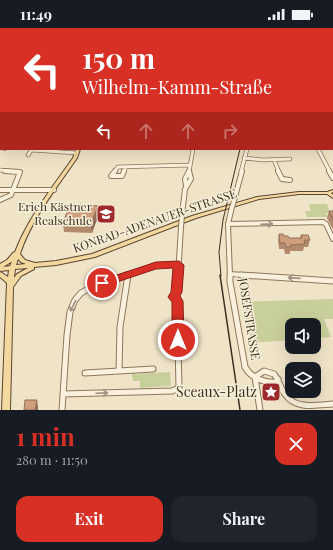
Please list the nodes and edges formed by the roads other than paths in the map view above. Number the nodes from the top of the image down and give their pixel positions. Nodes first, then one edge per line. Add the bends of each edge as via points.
1 (31, 150) edge
2 (54, 150) edge
3 (193, 150) edge
4 (247, 150) edge
5 (319, 150) edge
6 (77, 151) edge
7 (28, 155) dead end
8 (244, 158) junction
9 (290, 159) dead end
10 (274, 160) junction
11 (190, 165) junction
12 (126, 167) dead end
13 (0, 170) edge
14 (333, 178) edge
15 (290, 180) dead end
16 (0, 190) edge
17 (54, 190) junction
18 (13, 191) junction
19 (332, 194) edge
20 (0, 200) edge
21 (228, 224) junction
22 (332, 237) edge
23 (17, 253) junction
24 (179, 265) junction
25 (0, 266) edge
26 (37, 266) junction
27 (12, 268) junction
28 (0, 269) edge
29 (0, 274) edge
30 (128, 274) junction
31 (230, 274) junction
32 (333, 281) edge
33 (10, 285) junction
34 (153, 369) dead end
35 (119, 371) junction
36 (85, 373) dead end
37 (255, 377) junction
38 (278, 379) junction
39 (63, 394) junction
40 (333, 404) edge
41 (6, 410) edge
42 (62, 410) edge
43 (260, 410) edge

1 - 7 street
2 - 6 street
3 - 11 street
4 - 8 street, JOSEFSTRASSE
5 - 14 street
6 - 17 main road
8 - 10 street
8 - 21 street, JOSEFSTRASSE, bridge
9 - 10 street
10 - 15 street via 282,179
11 - 12 street
11 - 24 street, bridge via 191,180 183,197
13 - 18 street via 20,172
16 - 18 street
17 - 18 street
17 - 23 main road via 24,237
18 - 20 street
19 - 26 main road, KONRAD-ADENAUER-STRASSE via 285,195 245,202 194,217 93,256
21 -> 22 street via 323,222
21 - 31 street, JOSEFSTRASSE via 232,267
23 - 25 main road
23 - 26 main road via 25,262
23 - 27 main road
24 - 30 street via 156,266
39 -> 24 street via 177,390 180,384 177,301 174,297 177,292
26 - 27 main road, KONRAD-ADENAUER-STRASSE
26 - 33 main road via 20,274
27 - 28 main road, KONRAD-ADENAUER-STRASSE
27 - 33 main road
29 - 33 main road
30 - 35 street via 120,327
30 -> 39 street via 84,291 72,306 67,335
32 -> 31 street
31 - 37 street, JOSEFSTRASSE via 244,363 247,371
33 - 41 main road
34 - 35 street
35 - 36 street
37 - 38 street via 271,383
37 - 38 street via 264,371 270,371
37 - 43 street
38 - 40 street via 288,398 296,404
39 - 42 street

